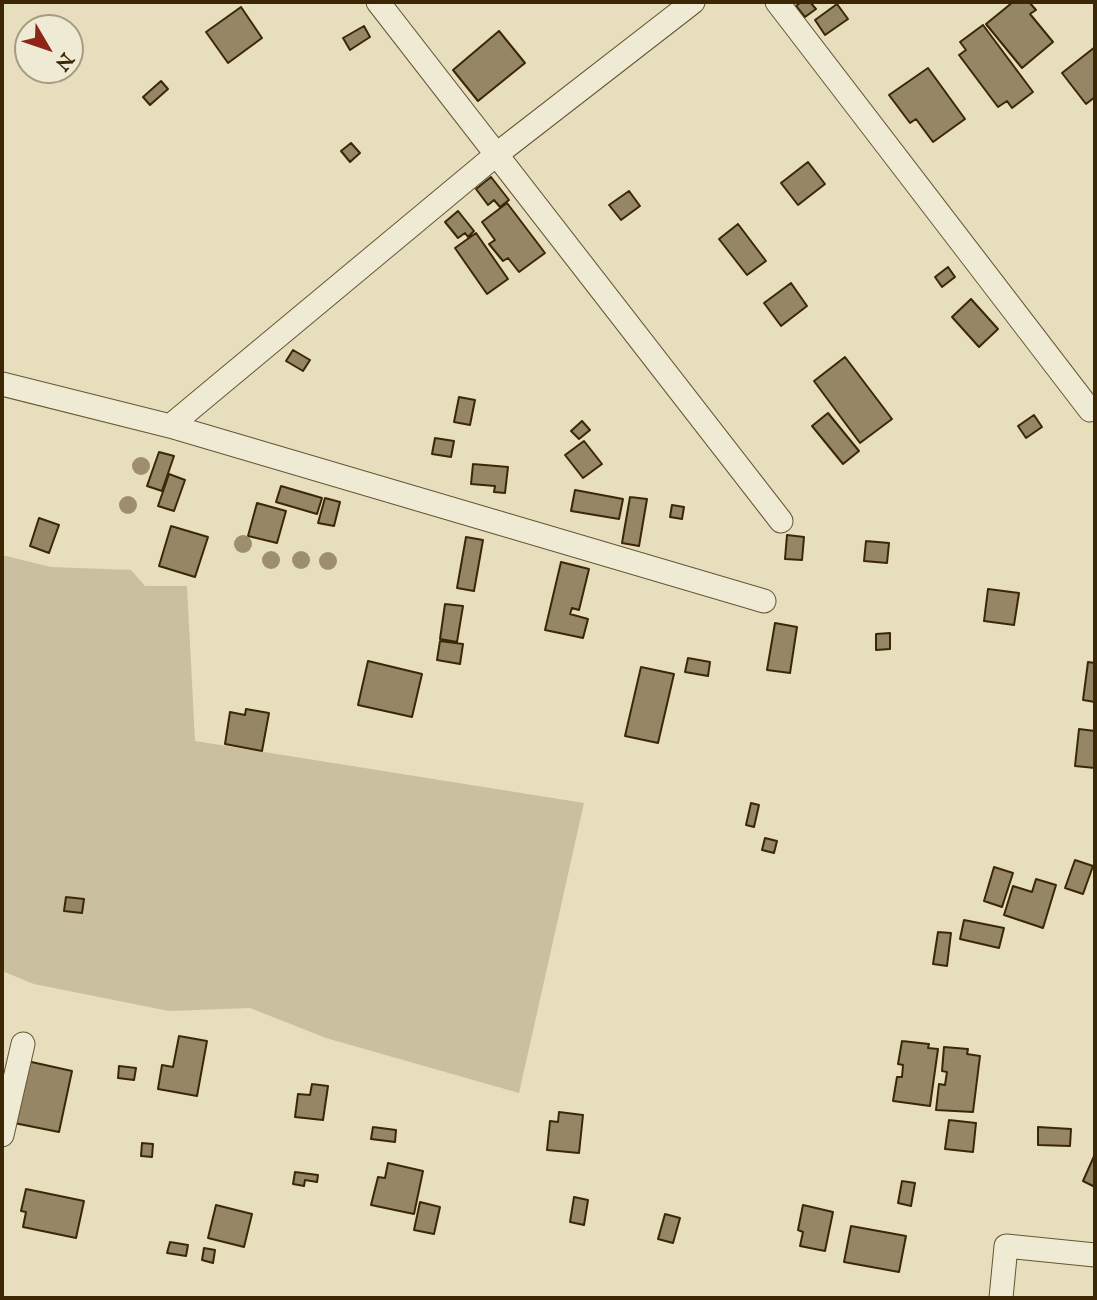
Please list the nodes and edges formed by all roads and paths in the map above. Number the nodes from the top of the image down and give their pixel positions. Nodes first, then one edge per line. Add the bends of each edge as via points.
1 (378, 2) edge
2 (694, 2) edge
3 (777, 2) edge
4 (496, 154) junction
5 (2, 384) edge
6 (1090, 410) dead end
7 (170, 426) junction
8 (781, 521) dead end
9 (764, 601) dead end
10 (23, 1044) dead end
11 (2, 1135) edge
12 (1095, 1255) edge
13 (1001, 1298) edge

1 - 4 street
2 - 4 street
3 - 6 street
4 - 7 street
4 - 8 street
5 - 7 street
7 - 9 street
10 - 11 street
12 - 13 street via 1006,1246

